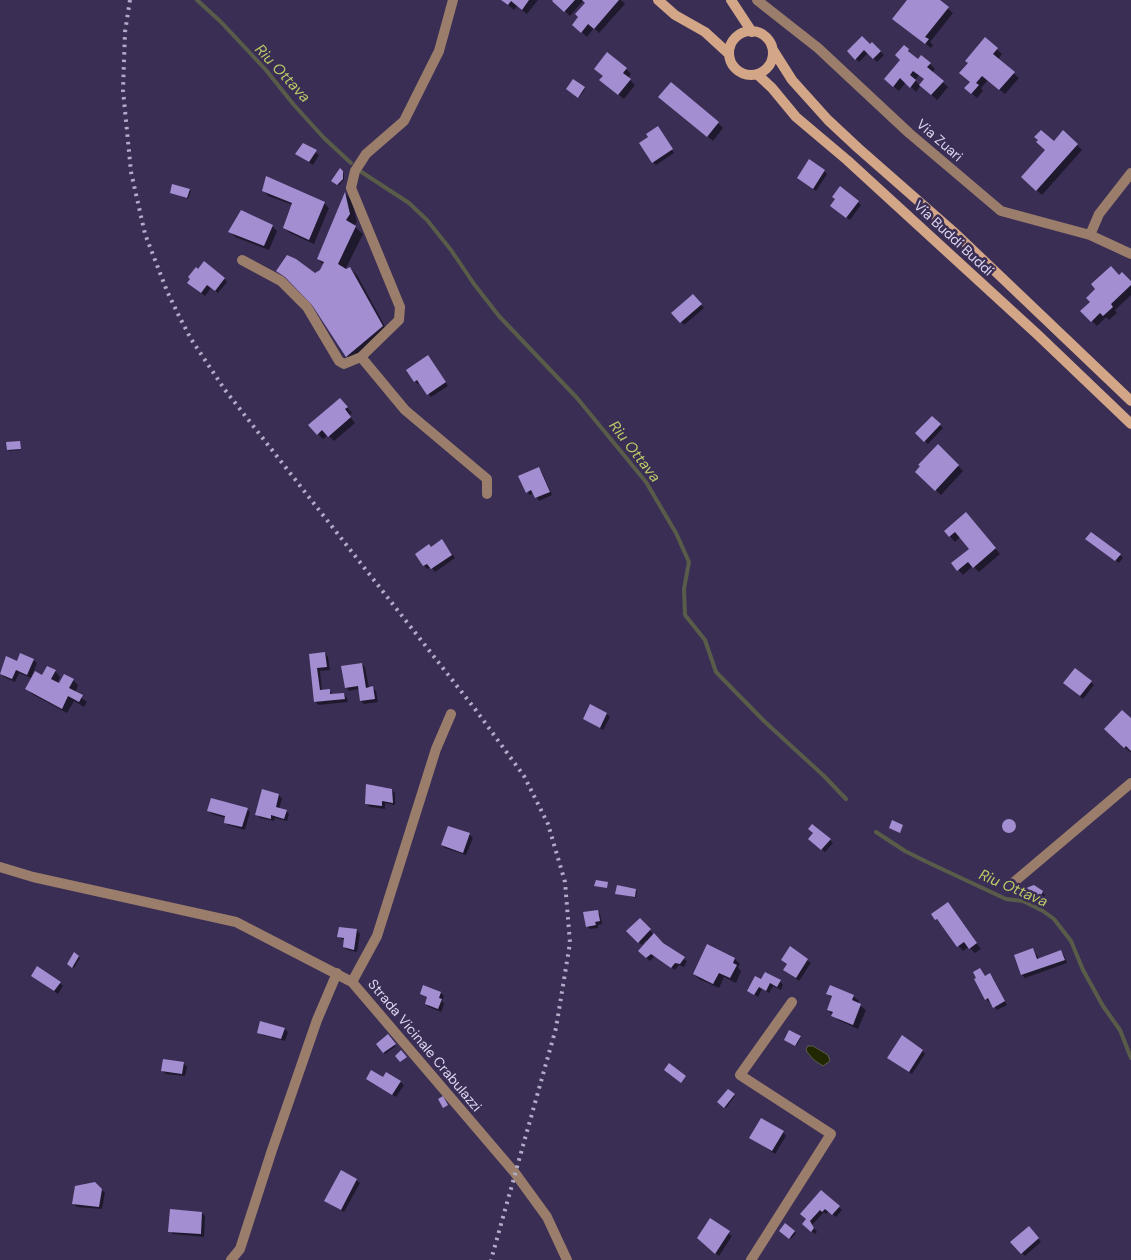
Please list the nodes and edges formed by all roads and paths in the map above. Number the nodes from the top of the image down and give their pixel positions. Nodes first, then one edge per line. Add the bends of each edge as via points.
1 (453, 0) edge
2 (658, 0) edge
3 (730, 0) edge
4 (757, 0) edge
5 (752, 32) junction
6 (773, 50) junction
7 (730, 54) junction
8 (757, 74) junction
9 (1131, 173) edge
10 (1090, 235) junction
11 (1131, 254) edge
12 (242, 260) dead end
13 (361, 357) junction
14 (1131, 401) edge
15 (1131, 424) edge
16 (487, 494) dead end
17 (451, 714) dead end
18 (1131, 784) edge
19 (0, 867) edge
20 (1014, 882) dead end
21 (337, 973) junction
22 (352, 982) junction
23 (792, 1002) dead end
24 (231, 1260) edge
25 (567, 1260) edge
26 (751, 1260) edge

1 - 13 street via 439,51 404,121 366,154 355,171 351,188 400,307 399,320
2 - 7 main road via 674,15 705,32
3 - 5 main road
4 - 10 street, Via Zuari via 818,48 909,133 1001,211
5 - 6 main road via 766,37
5 - 7 main road via 738,36 733,41
6 - 8 main road via 771,63
6 - 14 main road, Via Buddi Buddi via 792,80 828,120 956,234
7 - 8 main road via 738,71
8 - 15 main road, Via Buddi Buddi via 796,117 847,160
9 - 10 street via 1100,214
10 - 11 street, Via Zuari
12 - 13 street via 281,281 307,307 339,361 344,364
13 - 16 street via 405,410 487,479
17 - 22 street via 436,749 377,936
18 - 20 street
19 - 21 street, Strada Vicinale Crabulazzi via 236,922
21 - 22 street, Strada Vicinale Crabulazzi
21 - 24 street via 278,1131 240,1249
22 - 25 street, Strada Vicinale Crabulazzi via 515,1174 547,1217
23 - 26 street via 740,1075 831,1134

